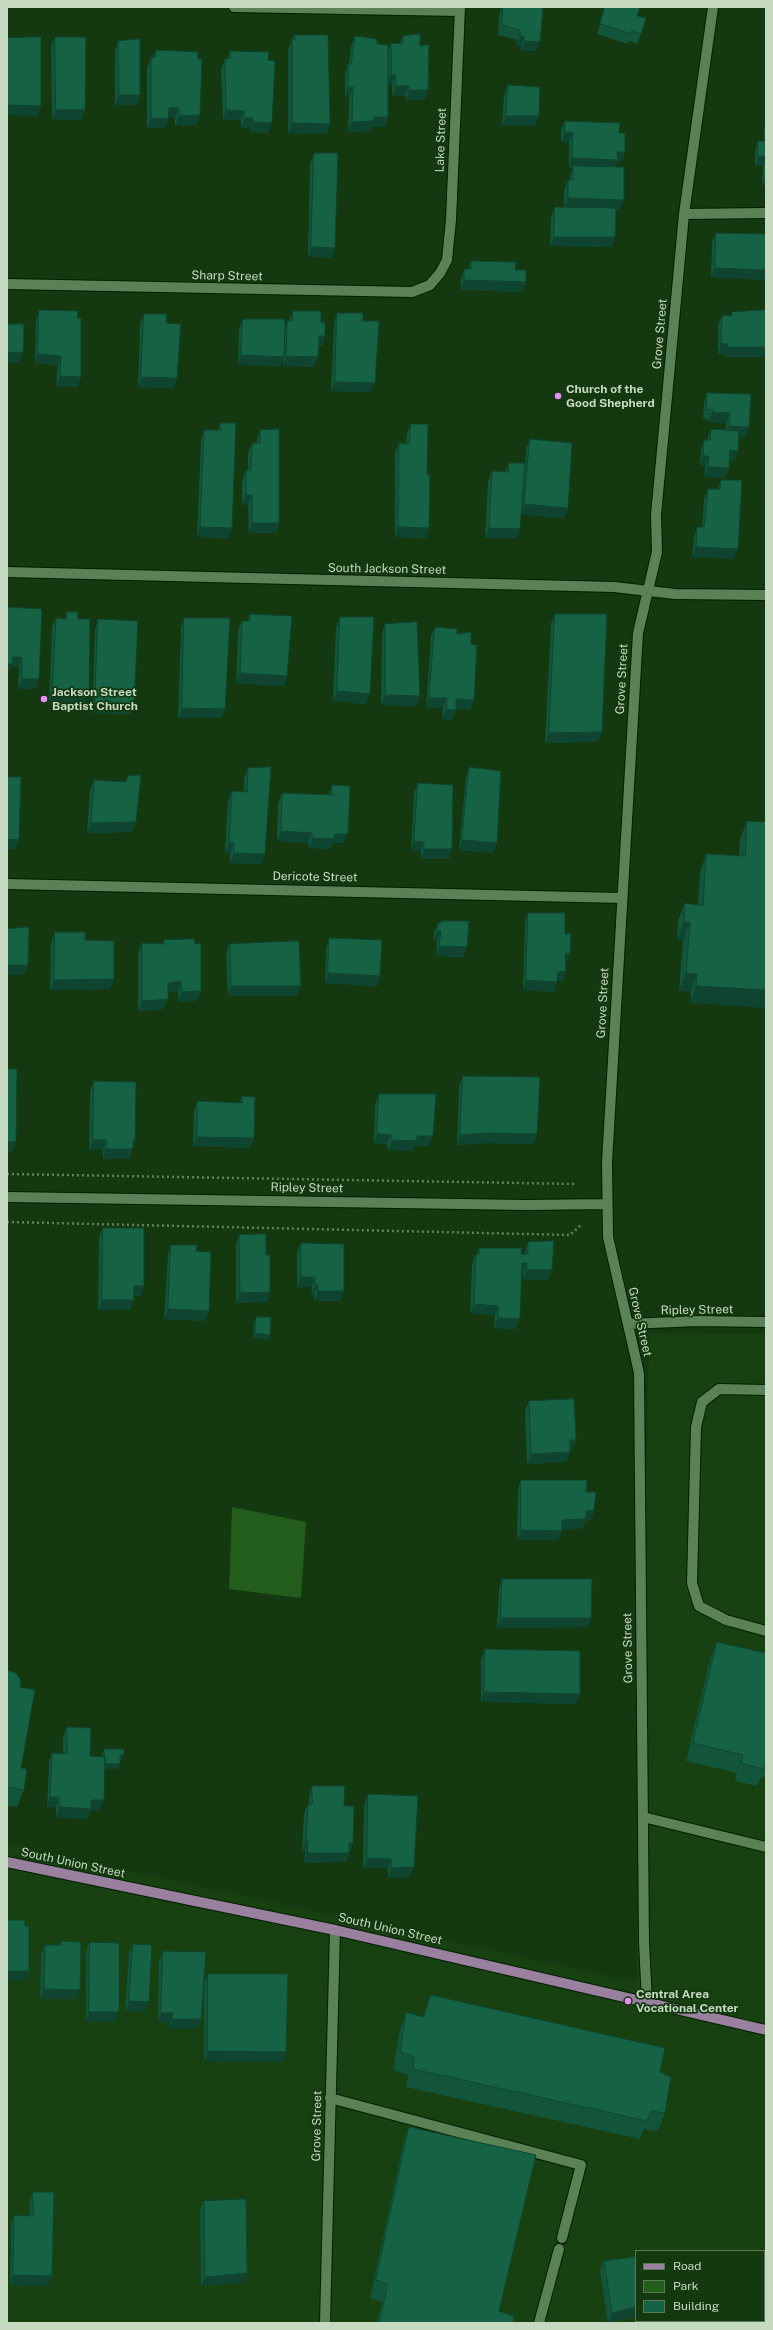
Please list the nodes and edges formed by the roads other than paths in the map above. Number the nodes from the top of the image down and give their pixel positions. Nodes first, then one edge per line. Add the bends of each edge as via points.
1 (234, 7) edge
2 (713, 7) edge
3 (460, 9) edge
4 (766, 213) edge
5 (684, 214) junction
6 (440, 273) joint
7 (7, 284) edge
8 (7, 572) edge
9 (647, 591) junction
10 (766, 595) edge
11 (7, 884) edge
12 (622, 898) junction
13 (7, 1197) edge
14 (607, 1204) junction
15 (766, 1322) edge
16 (628, 1324) junction
17 (766, 1390) edge
18 (766, 1631) edge
19 (643, 1817) junction
20 (766, 1848) edge
21 (7, 1862) edge
22 (336, 1930) junction
23 (647, 2002) junction
24 (766, 2030) edge
25 (330, 2098) junction
26 (562, 2238) dead end
27 (559, 2249) dead end
28 (325, 2323) edge
29 (539, 2323) edge

1 - 3 street
2 - 5 street, Grove Street
3 - 6 street, Lake Street via 451,220 447,260
4 - 5 street
5 - 9 street, Grove Street via 656,515 657,552
6 - 7 street, Sharp Street via 430,285 412,292
8 - 9 street, South Jackson Street via 614,587
9 - 10 street, South Jackson Street via 675,594
9 - 12 street, Grove Street via 638,633
11 - 12 street, Dericote Street
12 - 14 street, Grove Street via 607,1162
13 - 14 street, Ripley Street
14 - 16 street, Grove Street via 608,1237
15 - 16 street, Ripley Street
16 - 19 street, Grove Street via 638,1374
17 - 18 street via 719,1389 702,1402 696,1427 692,1583 699,1606 726,1620
19 - 20 street
19 - 23 street, Grove Street
21 - 22 main road, South Union Street
22 - 23 main road, South Union Street
22 - 25 street, Grove Street
23 - 24 main road, South Union Street
25 - 26 street via 580,2165
25 - 28 street, Grove Street
27 - 29 street

